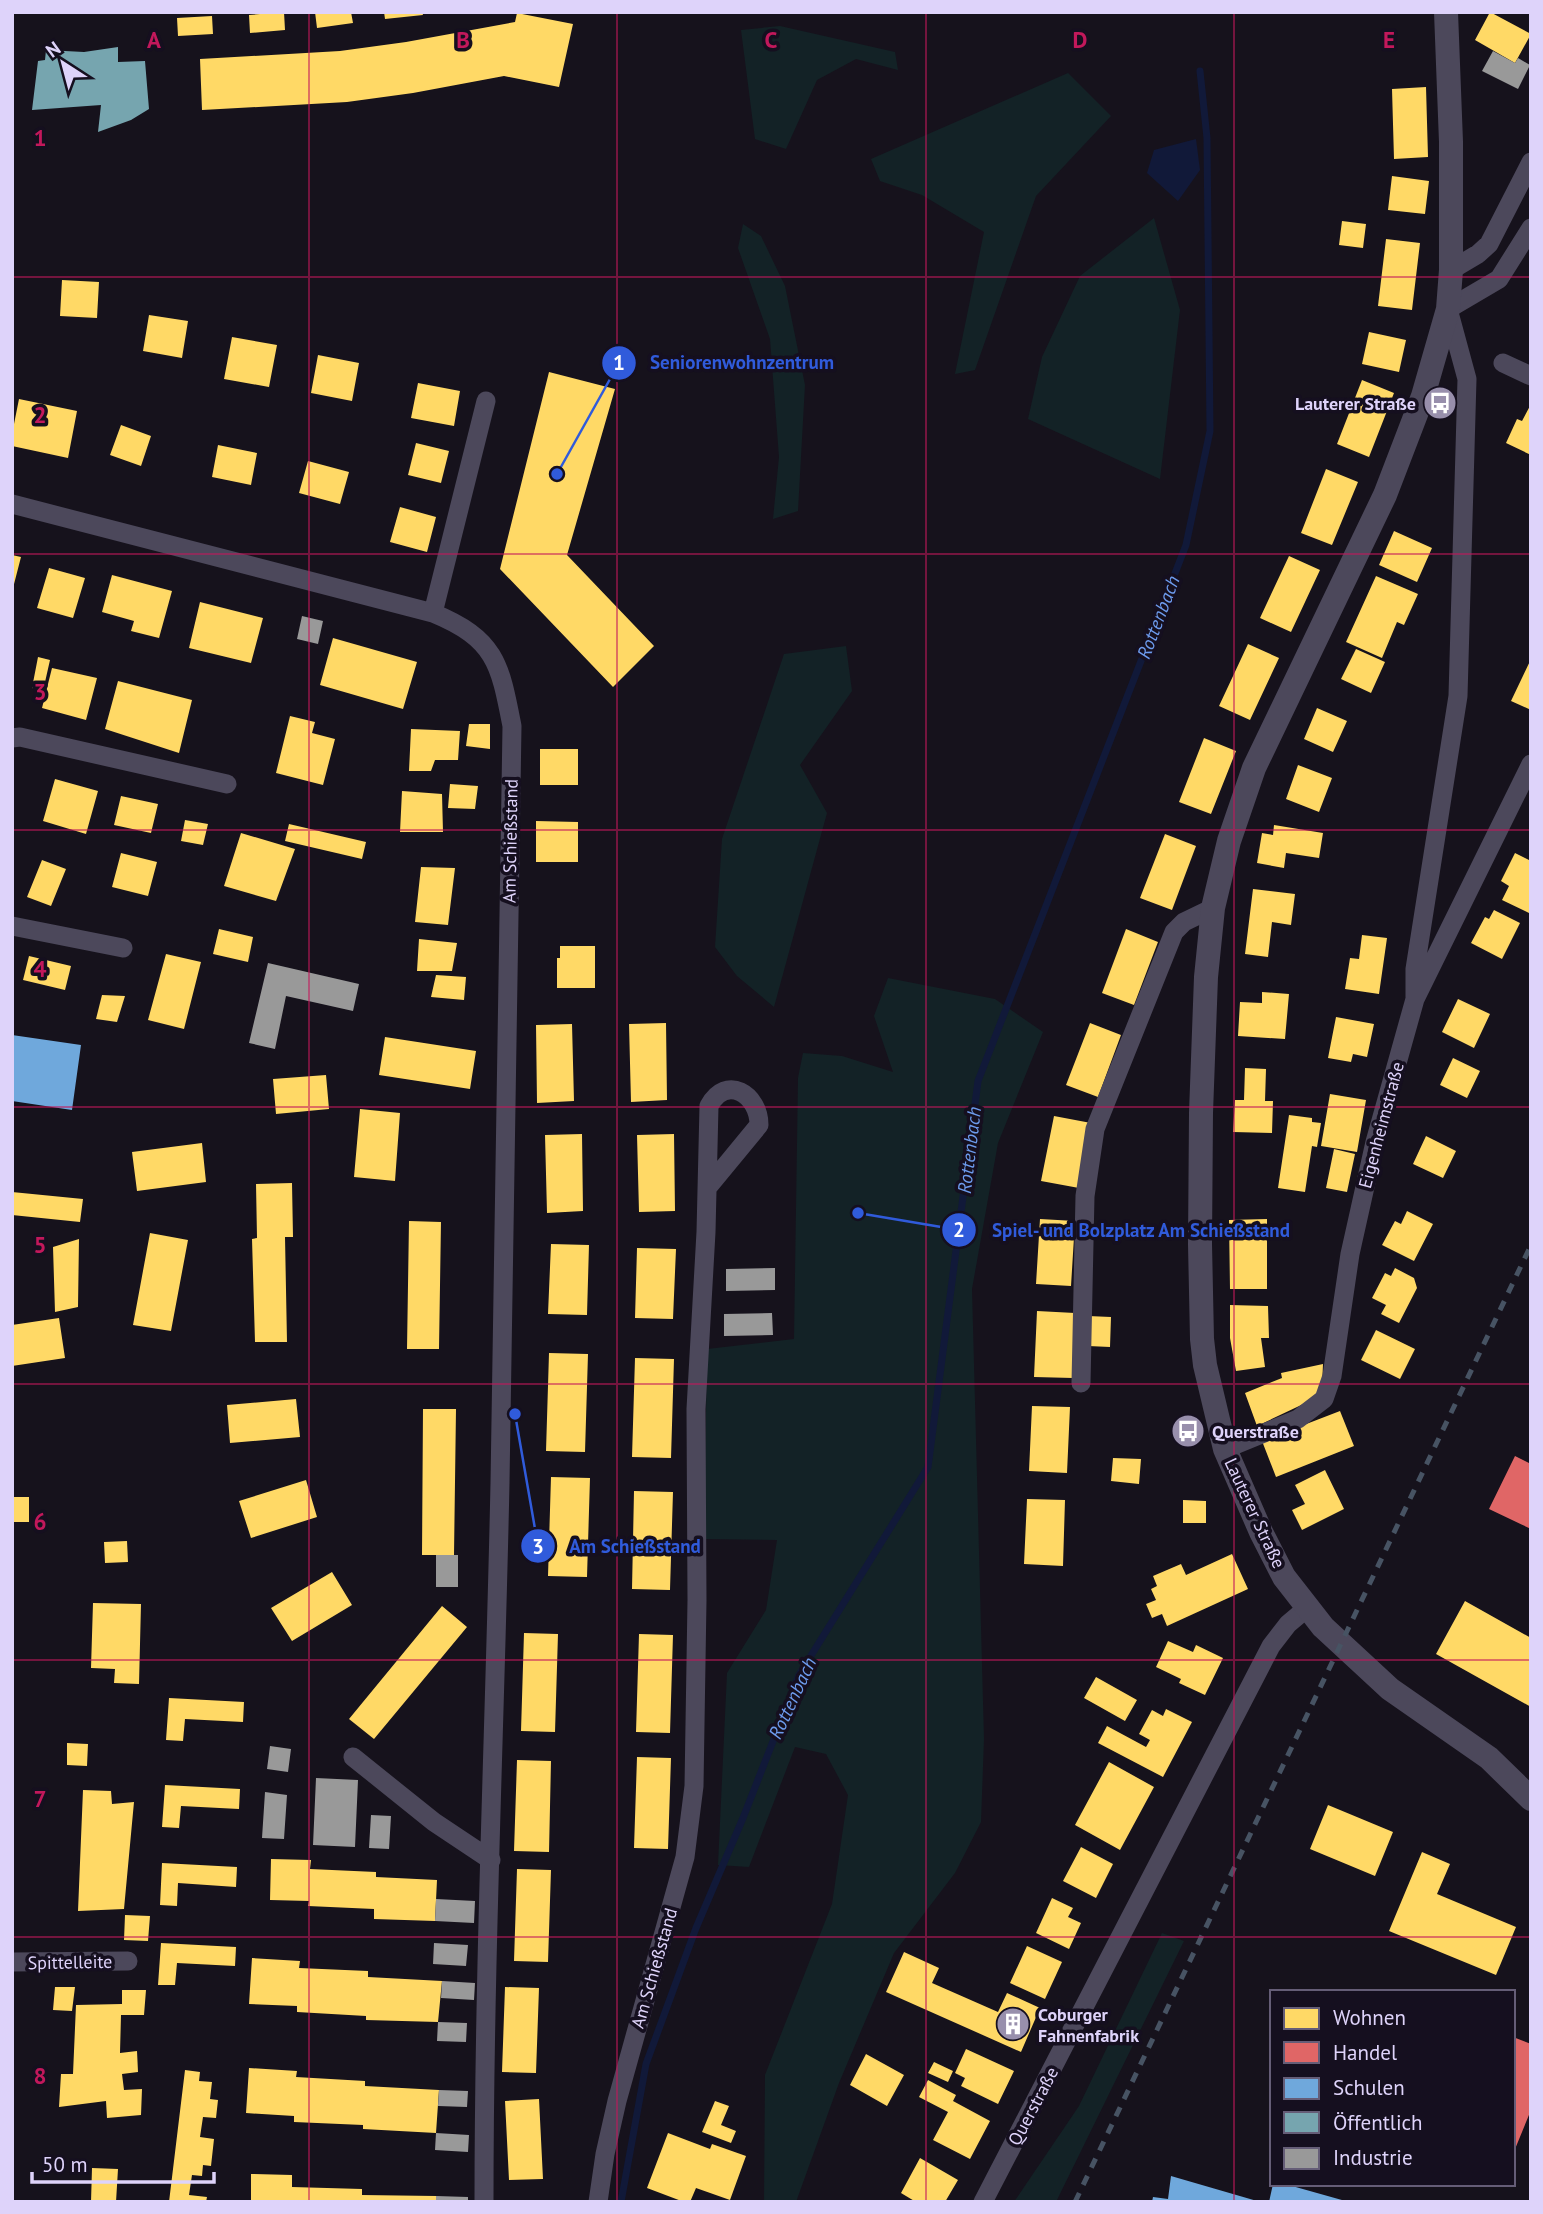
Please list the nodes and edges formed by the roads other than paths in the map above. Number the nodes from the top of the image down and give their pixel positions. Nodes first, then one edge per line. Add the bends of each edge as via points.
1 (1446, 12) edge
2 (1531, 162) edge
3 (1531, 228) edge
4 (1451, 271) junction
5 (1448, 309) junction
6 (1503, 363) dead end
7 (1531, 376) edge
8 (486, 401) dead end
9 (12, 504) edge
10 (433, 613) junction
11 (12, 738) edge
12 (1531, 764) edge
13 (227, 784) dead end
14 (1213, 908) junction
15 (12, 926) edge
16 (123, 948) dead end
17 (1415, 999) junction
18 (708, 1187) dead end
19 (1081, 1383) dead end
20 (1225, 1449) junction
21 (1307, 1608) junction
22 (352, 1757) dead end
23 (1531, 1800) edge
24 (491, 1860) junction
25 (128, 1961) dead end
26 (12, 1962) edge
27 (484, 2202) edge
28 (598, 2202) edge
29 (983, 2202) edge

1 - 4 street, Lauterer Straße
2 - 4 street via 1489,244
3 - 5 street via 1499,279
4 - 5 street, Lauterer Straße
5 - 14 street, Lauterer Straße via 1423,397 1385,495 1254,768 1228,841
5 - 17 street via 1468,379 1458,682 1415,969
6 - 7 street
8 - 10 street
9 - 10 street, Am Schießstand
10 - 24 street, Am Schießstand via 473,634 488,650 502,676 512,726
11 - 13 street
12 - 17 street, Eigenheimstraße
14 - 19 street via 1174,932 1095,1129 1085,1196
14 - 20 street, Lauterer Straße via 1206,976 1200,1244 1205,1365
15 - 16 street
17 - 20 street, Eigenheimstraße via 1375,1142 1350,1254 1332,1377 1324,1399 1298,1419
18 - 28 street, Am Schießstand via 696,1409 694,1786 685,1857 617,2101
20 - 21 street, Lauterer Straße via 1278,1566
21 - 23 street, Lauterer Straße via 1390,1689 1489,1758
21 - 29 street, Querstraße via 1270,1646
22 - 24 street
24 - 27 street, Am Schießstand
25 - 26 street, Spittelleite

